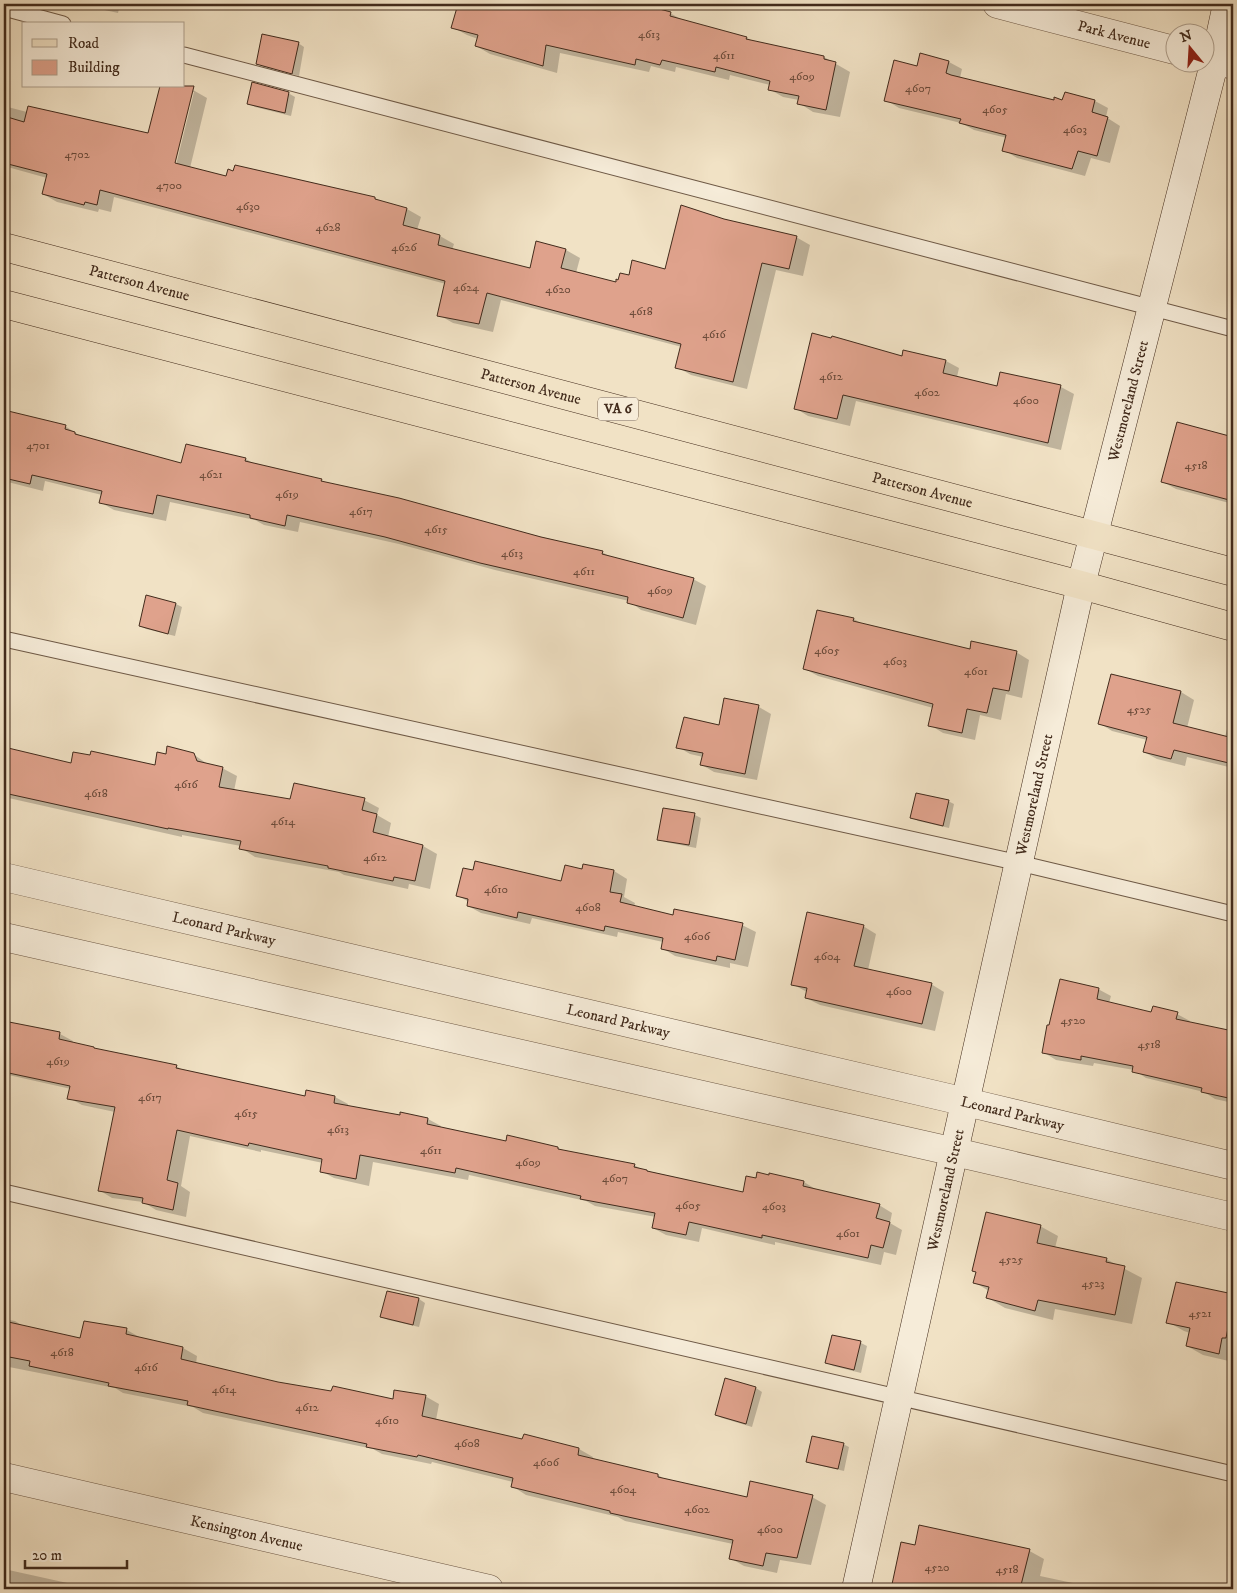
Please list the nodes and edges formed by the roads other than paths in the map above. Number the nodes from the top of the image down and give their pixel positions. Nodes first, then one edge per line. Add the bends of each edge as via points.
1 (997, 4) edge
2 (1227, 4) edge
3 (4, 8) edge
4 (56, 22) edge
5 (1164, 47) edge
6 (185, 55) edge
7 (1217, 61) edge
8 (4, 247) edge
9 (4, 304) edge
10 (1152, 307) junction
11 (1233, 329) edge
12 (1093, 535) junction
13 (1233, 572) edge
14 (1081, 585) junction
15 (1233, 627) edge
16 (4, 639) edge
17 (1019, 863) junction
18 (4, 877) edge
19 (1233, 914) edge
20 (4, 937) edge
21 (966, 1102) junction
22 (955, 1152) junction
23 (1233, 1166) edge
24 (4, 1192) edge
25 (1233, 1217) edge
26 (899, 1398) junction
27 (1233, 1474) edge
28 (4, 1477) edge
29 (489, 1589) edge
30 (856, 1589) edge

1 - 5 street, Park Avenue
2 - 7 street, Westmoreland Street
3 - 4 lane
6 - 10 lane
7 - 10 street, Westmoreland Street
8 - 12 main road, Patterson Avenue / VA 6
9 - 14 main road
10 - 11 lane
10 - 12 street, Westmoreland Street
12 - 13 main road, Patterson Avenue / VA 6
12 - 14 street, Westmoreland Street
14 - 15 main road
14 - 17 street, Westmoreland Street
16 - 17 lane
17 - 19 lane
17 - 21 street, Westmoreland Street
18 - 21 street, Leonard Parkway
20 - 22 street
21 - 22 street, Westmoreland Street
21 - 23 street, Leonard Parkway
22 - 25 street
22 - 26 street, Westmoreland Street
24 - 26 lane
26 - 27 lane
26 - 30 street, Westmoreland Street
28 - 29 street, Kensington Avenue

